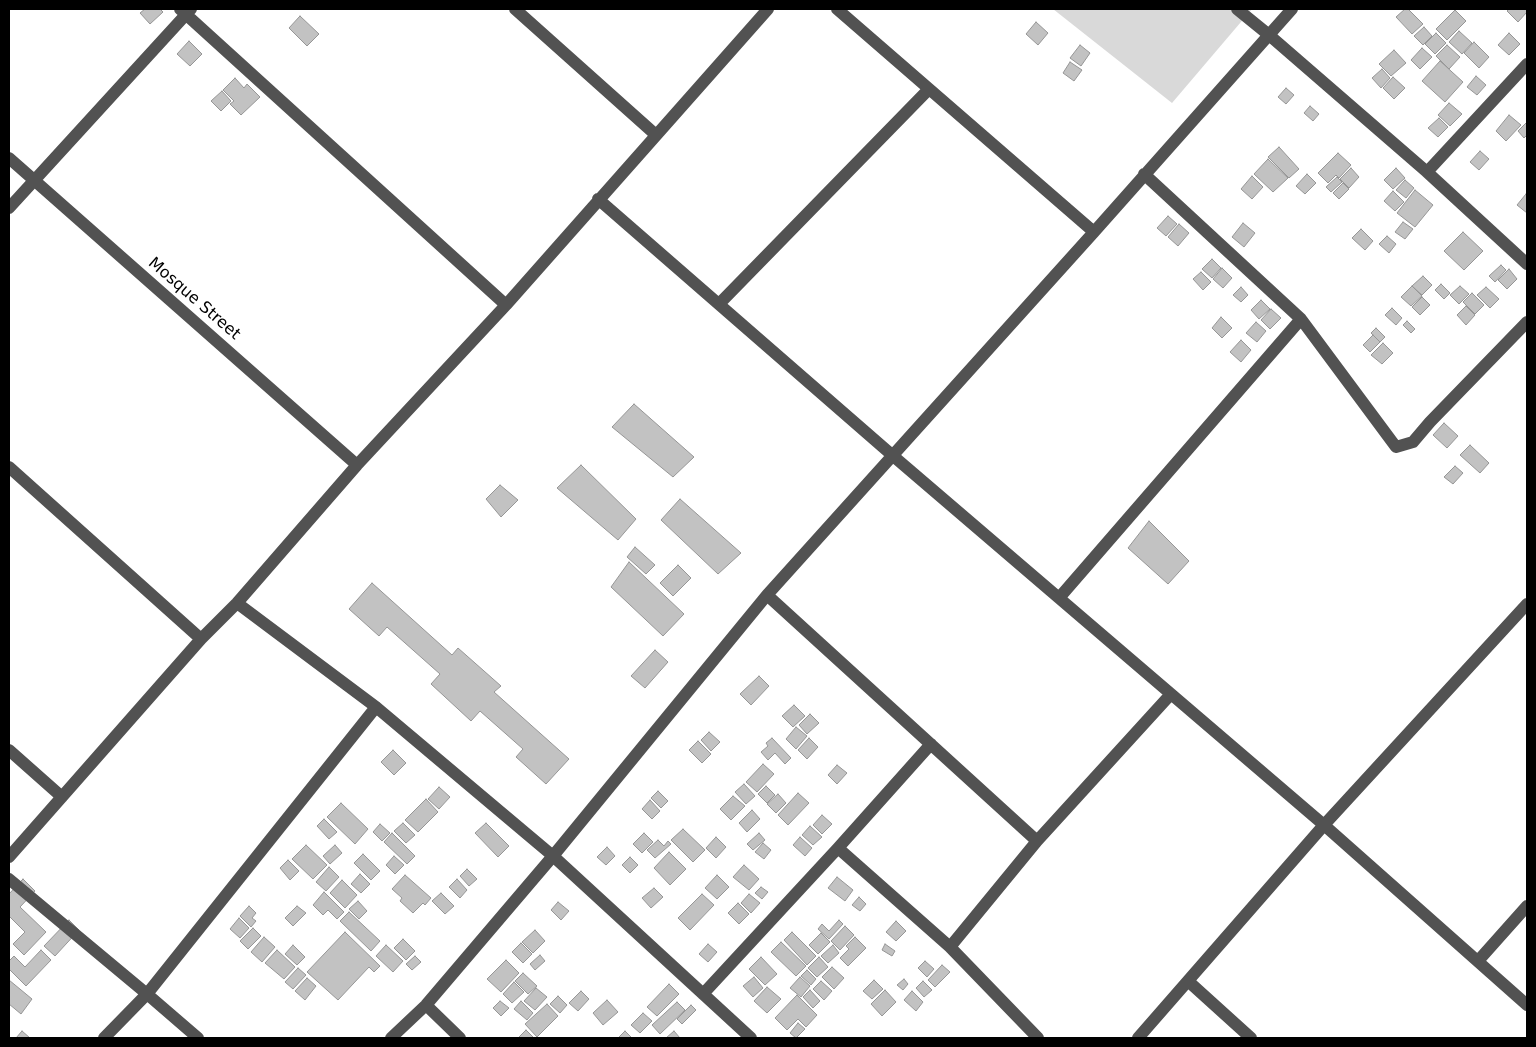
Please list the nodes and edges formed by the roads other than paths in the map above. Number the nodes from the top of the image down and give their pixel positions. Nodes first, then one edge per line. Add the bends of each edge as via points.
1 (515, 9) edge
2 (768, 9) edge
3 (837, 9) edge
4 (1237, 9) edge
5 (1292, 9) edge
6 (186, 11) edge
7 (1269, 34) junction
8 (1527, 64) edge
9 (929, 89) junction
10 (656, 134) junction
11 (9, 158) edge
12 (1426, 172) junction
13 (1144, 174) junction
14 (34, 180) junction
15 (598, 199) junction
16 (9, 208) edge
17 (1094, 232) junction
18 (1527, 264) edge
19 (719, 304) junction
20 (506, 305) junction
21 (1301, 320) junction
22 (1527, 322) edge
23 (892, 455) junction
24 (357, 465) junction
25 (9, 467) edge
26 (767, 594) junction
27 (1059, 598) junction
28 (237, 604) junction
29 (1527, 604) edge
30 (201, 639) junction
31 (1172, 694) junction
32 (376, 707) junction
33 (931, 744) junction
34 (9, 750) edge
35 (62, 797) junction
36 (1324, 825) junction
37 (1037, 841) junction
38 (838, 848) junction
39 (553, 856) junction
40 (9, 857) edge
41 (9, 879) edge
42 (1527, 906) edge
43 (950, 947) junction
44 (1478, 961) junction
45 (1188, 981) junction
46 (147, 994) junction
47 (703, 994) junction
48 (426, 1005) junction
49 (1527, 1005) edge
50 (104, 1038) edge
51 (198, 1038) edge
52 (391, 1038) edge
53 (460, 1038) edge
54 (751, 1038) edge
55 (1038, 1038) edge
56 (1138, 1038) edge
57 (1251, 1038) edge

1 - 10 street
2 - 10 street
3 - 9 street
4 - 7 street
5 - 7 street
6 - 14 street
6 - 20 street
7 - 12 street
7 - 13 street
8 - 12 street
9 - 17 street
9 - 19 street
10 - 15 street
11 - 14 street, Mosque Street
12 - 18 street
13 - 17 street
13 - 21 street
14 - 16 street
14 - 24 street, Mosque Street
15 - 19 street
15 - 20 street
17 - 23 street
19 - 23 street
20 - 24 street
21 - 22 street via 1396,446 1413,442
21 - 27 street
23 - 26 street
23 - 27 street
24 - 28 street
25 - 30 street
26 - 33 street
26 - 39 street
27 - 31 street
28 - 30 street
28 - 32 street
29 - 36 street
30 - 35 street
31 - 36 street
31 - 37 street
32 - 39 street
32 - 46 street
33 - 37 street
33 - 38 street
34 - 35 street
35 - 40 street
36 - 44 street
36 - 45 street
37 - 43 street
38 - 43 street
38 - 47 street
39 - 47 street
39 - 48 street
41 - 46 street
42 - 44 street
43 - 55 street
44 - 49 street
45 - 56 street
45 - 57 street
46 - 50 street
46 - 51 street
47 - 54 street
48 - 52 street
48 - 53 street

